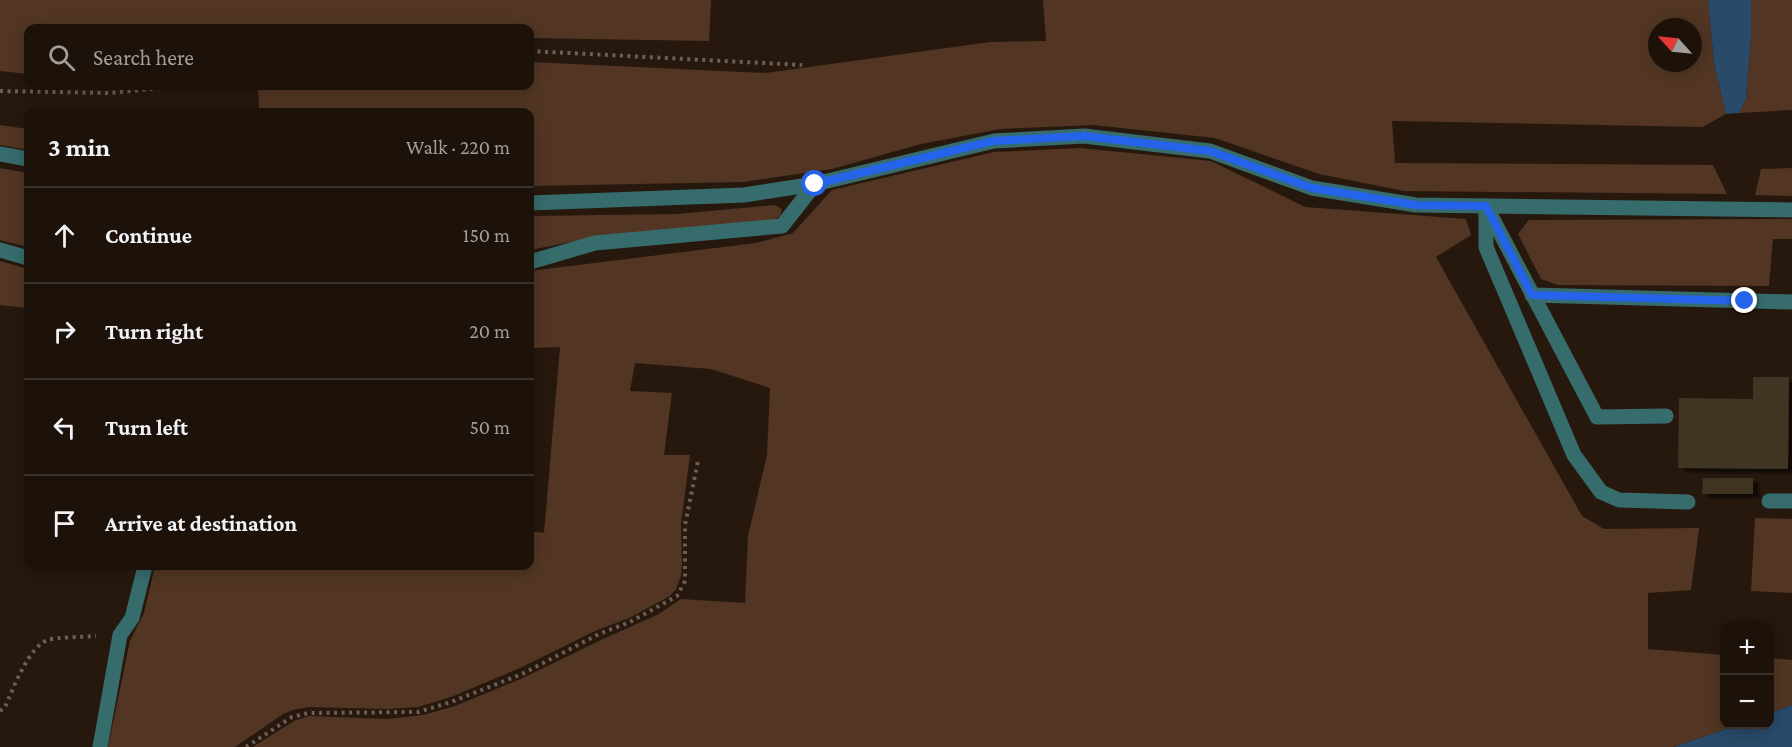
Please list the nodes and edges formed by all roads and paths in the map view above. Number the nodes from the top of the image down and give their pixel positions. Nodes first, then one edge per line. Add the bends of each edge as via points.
1 (534, 51) edge
2 (802, 65) dead end
3 (141, 90) edge
4 (0, 91) edge
5 (0, 154) edge
6 (24, 158) edge
7 (815, 184) junction
8 (534, 203) edge
9 (1486, 206) junction
10 (1792, 210) edge
11 (0, 250) edge
12 (24, 257) edge
13 (534, 261) edge
14 (1532, 295) junction
15 (1792, 302) edge
16 (1666, 416) dead end
17 (698, 461) dead end
18 (1769, 501) dead end
19 (1792, 501) edge
20 (1688, 502) dead end
21 (144, 570) edge
22 (120, 635) junction
23 (0, 711) edge
24 (100, 747) edge
25 (246, 747) edge

1 - 2 path
3 - 4 path
5 - 6 street
7 - 8 street via 744,195
7 - 9 street via 993,141 1084,136 1210,151 1312,188 1416,205
7 - 13 street via 782,226 595,243
9 - 10 street
9 - 14 street
9 - 20 street via 1486,247 1574,455 1601,492 1619,500
11 - 12 street
14 - 15 street
14 - 16 street via 1597,417
17 - 25 path via 685,525 685,580 677,596 522,674 451,702 418,712 308,713 292,717
18 - 19 street
21 - 22 street via 132,618
22 - 23 path via 47,640 26,663
22 - 24 street

